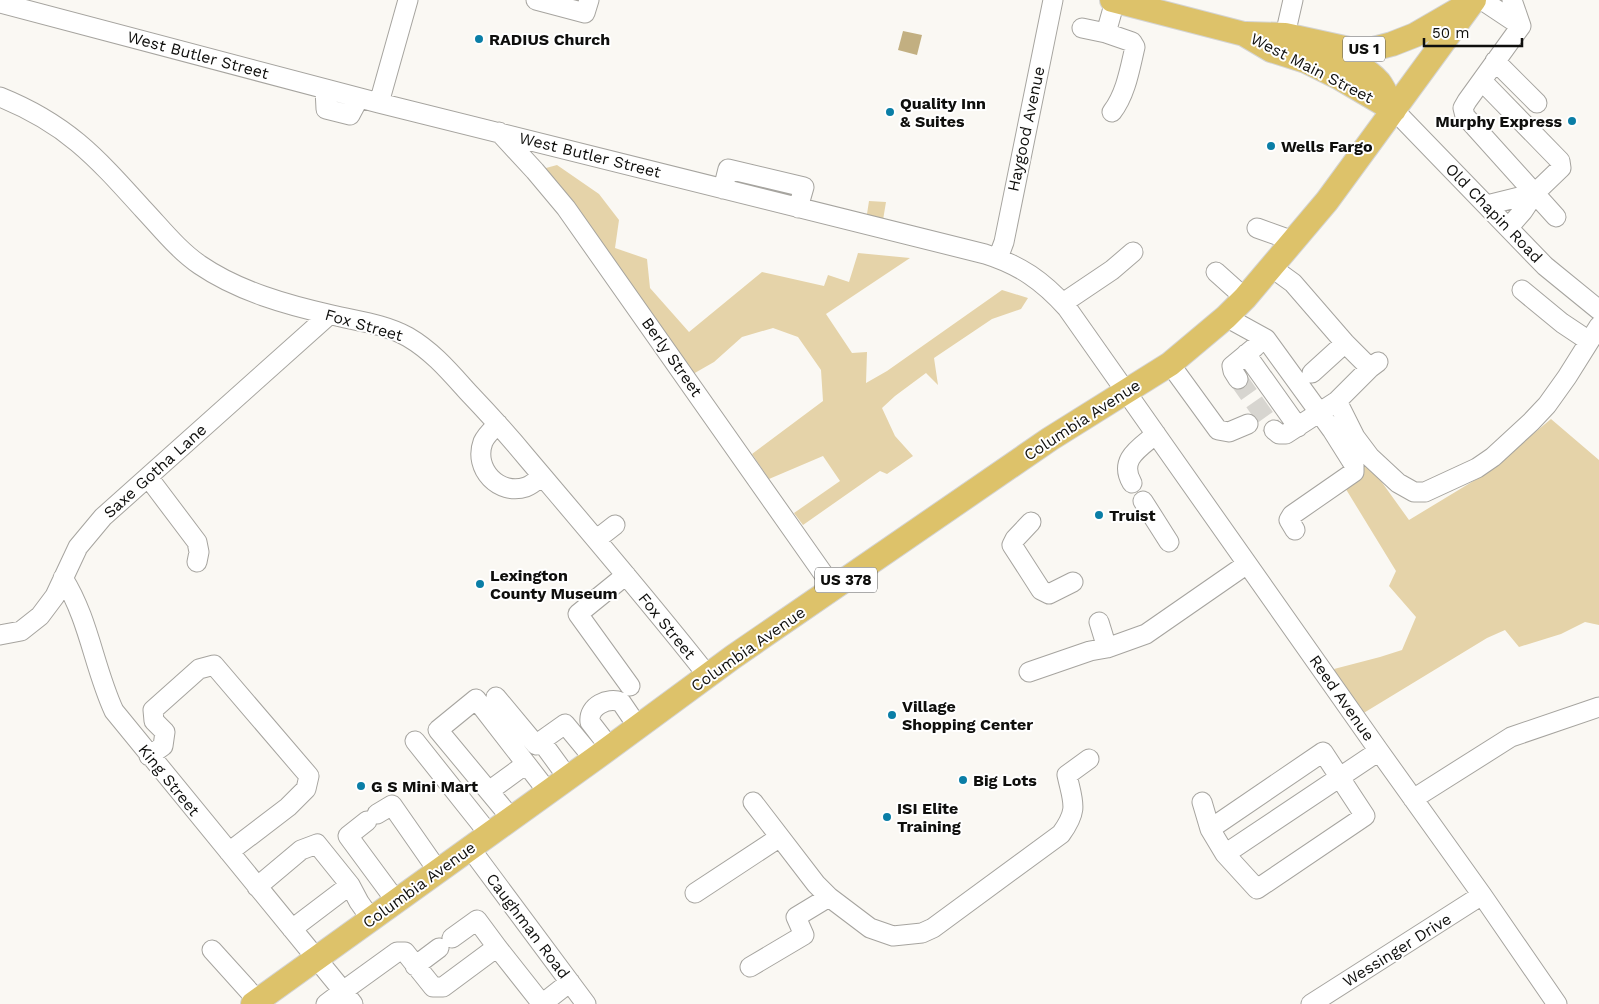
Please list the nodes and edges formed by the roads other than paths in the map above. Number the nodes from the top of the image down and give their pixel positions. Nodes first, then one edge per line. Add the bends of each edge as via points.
1 (408, 0) edge
2 (536, 0) edge
3 (589, 0) edge
4 (1053, 0) edge
5 (1113, 0) edge
6 (1292, 0) edge
7 (1476, 0) edge
8 (1512, 0) edge
9 (0, 3) edge
10 (1521, 26) junction
11 (1082, 28) dead end
12 (1106, 34) junction
13 (1244, 34) junction
14 (1295, 38) junction
15 (1495, 61) junction
16 (1482, 81) junction
17 (0, 98) edge
18 (379, 103) junction
19 (1537, 103) dead end
20 (1394, 110) junction
21 (1112, 112) dead end
22 (498, 132) junction
23 (1535, 193) junction
24 (1488, 204) junction
25 (1556, 217) dead end
26 (1509, 227) junction
27 (1257, 228) dead end
28 (1293, 241) junction
29 (1133, 252) dead end
30 (998, 258) junction
31 (1270, 267) junction
32 (1216, 272) dead end
33 (1522, 290) dead end
34 (1244, 298) junction
35 (1063, 303) junction
36 (1599, 310) edge
37 (329, 314) junction
38 (1226, 317) junction
39 (1594, 333) edge
40 (1266, 339) junction
41 (1344, 343) junction
42 (1246, 354) junction
43 (1170, 364) junction
44 (1312, 373) dead end
45 (1238, 379) tunnel mouth
46 (1126, 392) junction
47 (1337, 401) junction
48 (1321, 413) junction
49 (498, 424) junction
50 (1248, 424) dead end
51 (1298, 427) junction
52 (1274, 430) dead end
53 (1156, 434) junction
54 (542, 476) junction
55 (148, 477) junction
56 (1132, 483) dead end
57 (1143, 501) dead end
58 (1031, 522) dead end
59 (615, 525) dead end
60 (1295, 530) dead end
61 (597, 539) junction
62 (1169, 542) dead end
63 (197, 562) dead end
64 (1247, 564) junction
65 (626, 575) junction
66 (63, 578) junction
67 (1073, 582) dead end
68 (834, 589) junction
69 (1099, 622) dead end
70 (0, 635) edge
71 (1107, 648) junction
72 (1029, 672) dead end
73 (708, 676) junction
74 (630, 686) dead end
75 (496, 697) dead end
76 (1599, 707) edge
77 (638, 726) junction
78 (415, 741) dead end
79 (541, 741) junction
80 (1379, 751) junction
81 (602, 754) junction
82 (149, 756) junction
83 (1089, 758) dead end
84 (526, 764) junction
85 (568, 778) junction
86 (1340, 778) junction
87 (489, 791) junction
88 (548, 792) junction
89 (1413, 799) junction
90 (753, 802) dead end
91 (1202, 802) dead end
92 (511, 818) junction
93 (1210, 829) junction
94 (489, 834) junction
95 (780, 837) junction
96 (470, 848) junction
97 (229, 852) junction
98 (1225, 854) junction
99 (438, 871) junction
100 (350, 886) junction
101 (257, 887) junction
102 (695, 893) dead end
103 (1482, 895) junction
104 (829, 898) junction
105 (396, 901) junction
106 (371, 919) junction
107 (292, 929) junction
108 (497, 947) junction
109 (212, 950) dead end
110 (316, 958) junction
111 (416, 966) junction
112 (750, 967) dead end
113 (570, 982) junction
114 (348, 997) edge
115 (259, 1002) edge
116 (326, 1004) edge
117 (542, 1004) edge
118 (586, 1004) edge
119 (1310, 1004) edge
120 (1557, 1004) edge

1 - 18 street
2 - 3 street via 585,12
4 - 30 street, Haygood Avenue via 1004,242
5 - 12 street
5 - 13 main road, West Main Street / US 1
6 - 14 street
7 - 10 street
7 - 14 main road, US 1 via 1415,35 1369,50
7 - 20 main road
8 - 10 street
9 - 18 street, West Butler Street
10 - 15 street
11 - 12 street
12 - 21 street via 1136,46 1123,92
13 - 14 main road, US 1
13 - 20 main road, West Main Street / US 1 via 1271,50 1306,61 1338,77
14 - 20 main road, West Main Street via 1373,76
15 - 16 street
15 - 19 street
16 - 23 street via 1463,108 1466,116
16 - 23 street via 1560,160 1561,168
17 - 37 street, Fox Street via 43,117 83,145 166,233 202,266 245,289
18 - 22 street, West Butler Street
20 - 24 street, Old Chapin Road
20 - 28 main road, Columbia Avenue / US 378 via 1327,201
22 - 30 street, West Butler Street
22 - 68 street, Berly Street via 571,216
23 - 24 street
23 - 25 street
23 - 26 street
24 - 26 street, Old Chapin Road
26 - 36 street, Old Chapin Road via 1546,266
27 - 28 street
28 - 31 main road, Columbia Avenue / US 378
29 - 35 street
30 - 35 street, West Butler Street via 1021,268
31 - 34 main road, Columbia Avenue / US 378
31 - 41 street via 1293,283
32 - 34 street
33 - 39 street via 1562,323
34 - 38 main road, Columbia Avenue / US 378
35 - 46 street, West Butler Street
37 - 49 street, Fox Street via 376,325 408,337 436,357
37 - 55 street, Saxe Gotha Lane
38 - 40 street
38 - 43 main road, Columbia Avenue / US 378
39 - 47 street via 1547,405 1531,422 1485,462 1426,492 1414,492 1398,483 1370,457
40 - 42 street
40 - 48 street
41 - 44 street
41 - 47 street via 1374,365
42 - 45 street via 1232,366
42 - 51 street
43 - 46 main road, Columbia Avenue / US 378
43 - 50 street via 1218,430 1229,432
46 - 53 street, Reed Avenue
46 - 68 main road, Columbia Avenue / US 378 via 1050,438
47 - 48 street
48 - 51 street
48 - 60 street via 1351,459 1354,472 1292,515 1289,520
49 - 54 street, Fox Street
49 - 54 street via 488,434 481,451 488,477 499,484 521,488
51 - 52 street via 1286,434
53 - 56 street via 1128,460 1127,475
53 - 64 street, Reed Avenue
54 - 61 street, Fox Street
55 - 63 street via 197,542
55 - 66 street, Saxe Gotha Lane via 103,517 78,547
57 - 62 street
58 - 67 street via 1012,545 1041,590 1049,594
59 - 61 street
61 - 65 street, Fox Street
64 - 71 street via 1146,634
64 - 80 street, Reed Avenue
65 - 73 street, Fox Street
65 - 74 street via 578,614
66 - 70 street, Saxe Gotha Lane via 40,616 21,631
66 - 82 street, King Street via 78,606 114,711
68 - 73 main road, Columbia Avenue / US 378
69 - 71 street
71 - 72 street via 1090,650
73 - 77 main road, Columbia Avenue / US 378
75 - 79 street via 536,746
76 - 89 street via 1511,737
77 - 81 main road, Columbia Avenue / US 378
77 - 81 street via 621,702 609,700 601,703 589,717
78 - 94 street
79 - 81 street via 565,724
79 - 85 street
80 - 86 street
80 - 89 street, Reed Avenue
81 - 85 main road, Columbia Avenue / US 378
82 - 97 street, King Street
82 - 97 street via 163,746 165,732 154,721 152,710 199,669 214,665 309,776 306,789 288,807
83 - 104 street via 1067,775 1074,812 1061,834 933,928 908,936 882,933
84 - 87 street
84 - 87 street via 476,698 438,730
84 - 88 street
85 - 88 main road, Columbia Avenue / US 378
86 - 93 street via 1323,752
86 - 98 street
86 - 98 street via 1365,816 1257,890
87 - 92 street
88 - 92 main road, Columbia Avenue / US 378
89 - 103 street, Reed Avenue
90 - 95 street
91 - 93 street
92 - 94 main road, Columbia Avenue / US 378
93 - 98 street
94 - 96 main road, Columbia Avenue / US 378
95 - 102 street
95 - 104 street
96 - 99 main road, Columbia Avenue / US 378
96 - 113 street, Caughman Road
97 - 101 street, King Street
99 - 105 main road, Columbia Avenue / US 378
99 - 105 street via 392,805 372,818 348,836
100 - 101 street via 317,844 301,850
100 - 106 street
100 - 107 street
101 - 107 street, King Street
103 - 119 street, Wessinger Drive
103 - 120 street, Reed Avenue
104 - 112 street via 796,917 804,935
105 - 106 main road, Columbia Avenue / US 378
106 - 110 main road, Columbia Avenue / US 378
107 - 110 street, King Street
108 - 111 street via 443,988 433,987
108 - 111 street via 477,920
108 - 117 street
109 - 115 street
110 - 114 street, King Street
110 - 115 main road, Columbia Avenue / US 378
111 - 114 street via 405,952 397,952
113 - 117 street
113 - 118 street, Caughman Road
114 - 116 street

